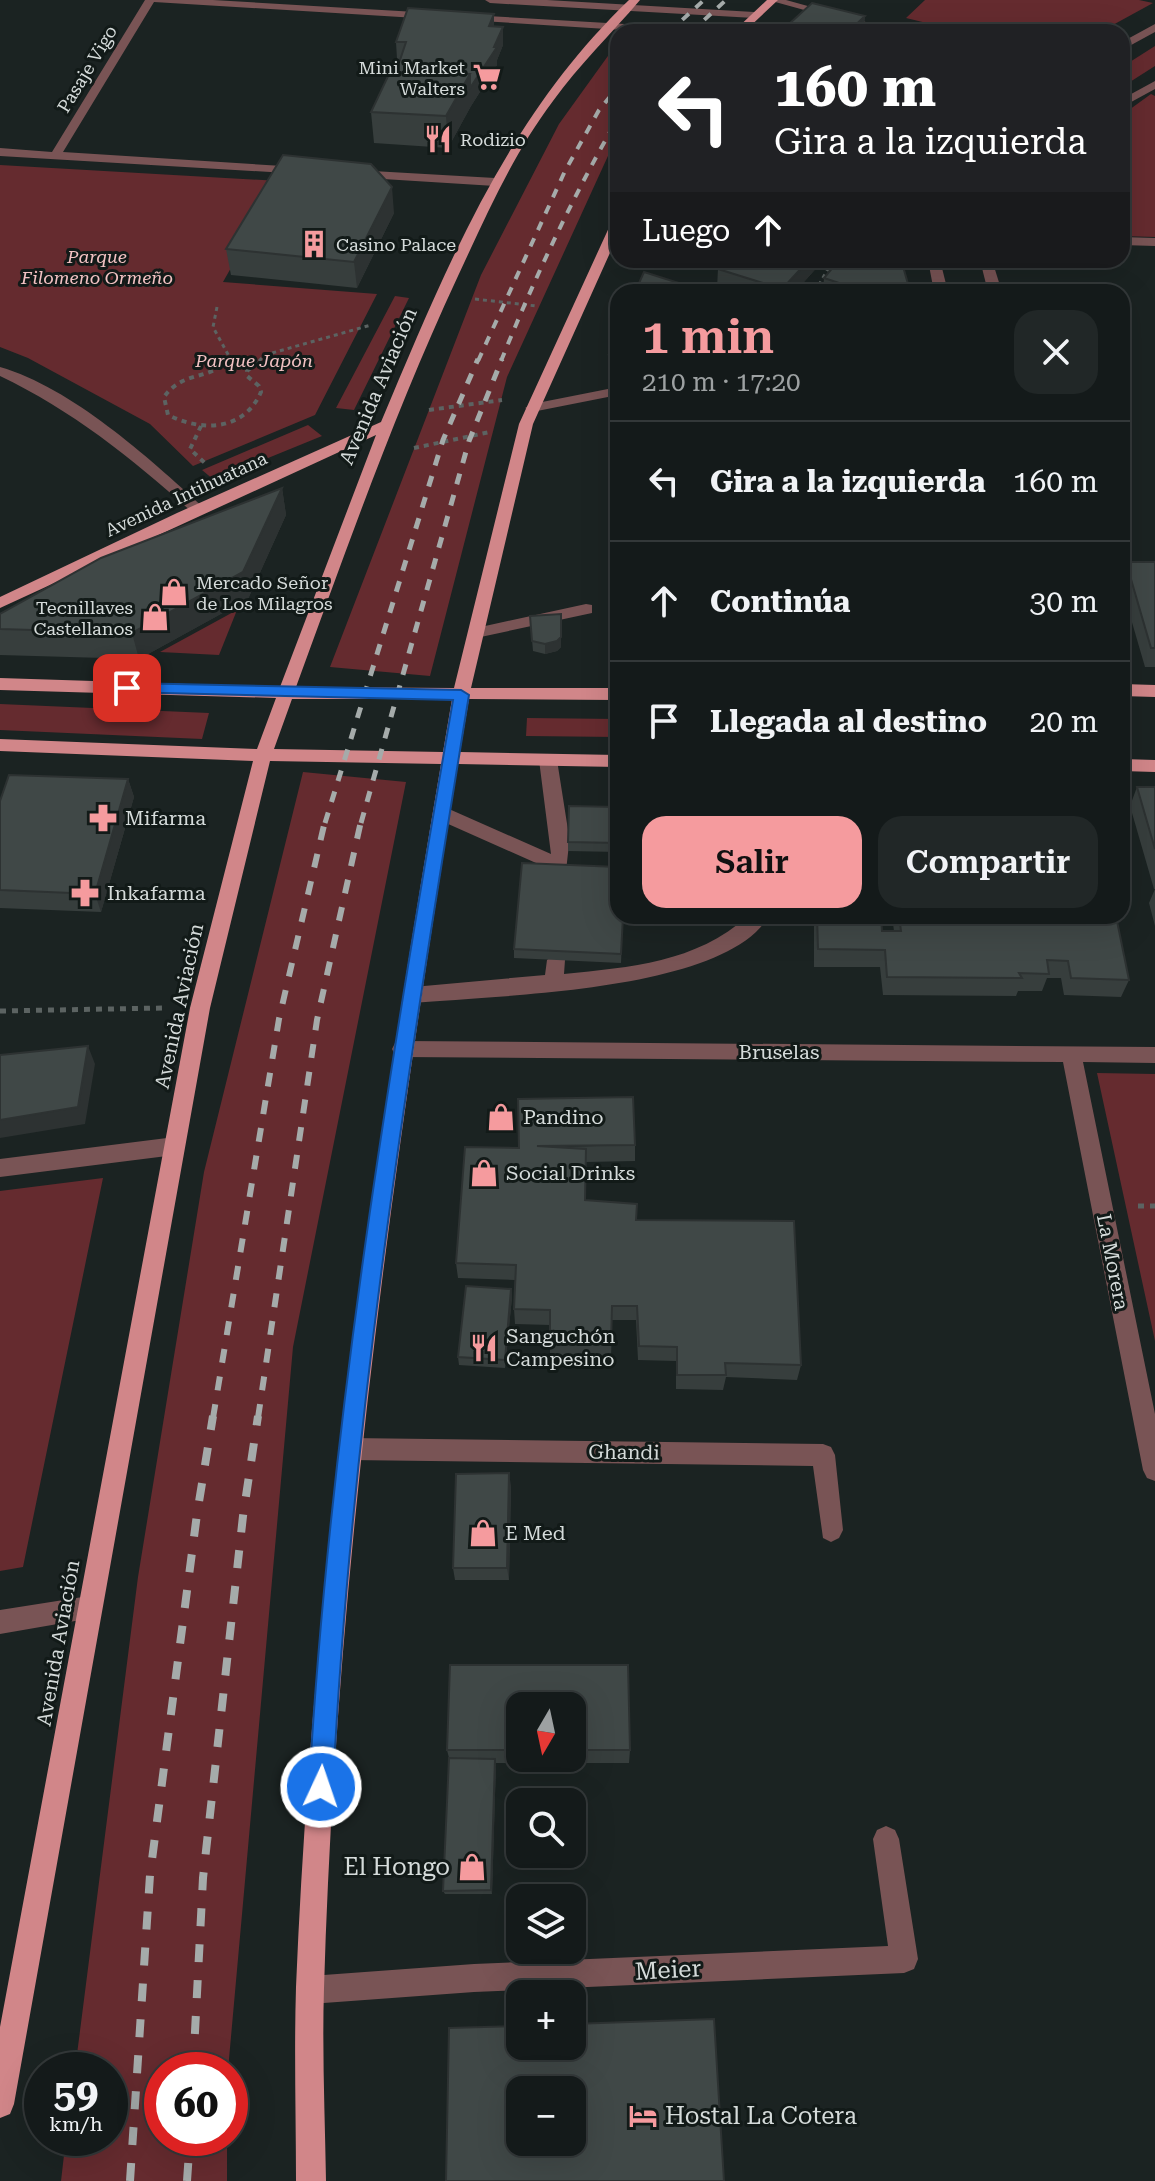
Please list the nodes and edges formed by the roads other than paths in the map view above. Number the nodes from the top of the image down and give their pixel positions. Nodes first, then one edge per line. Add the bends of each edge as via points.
1 (150, 0) edge
2 (158, 0) edge
3 (490, 0) edge
4 (773, 0) edge
5 (630, 4) edge
6 (754, 15) junction
7 (746, 24) edge
8 (866, 24) edge
9 (608, 26) junction
10 (1155, 27) edge
11 (1130, 42) edge
12 (1155, 84) edge
13 (1130, 99) edge
14 (0, 152) edge
15 (55, 156) junction
16 (315, 172) edge
17 (345, 174) edge
18 (495, 182) junction
19 (610, 238) edge
20 (1130, 241) edge
21 (1155, 242) edge
22 (0, 371) edge
23 (610, 393) edge
24 (532, 408) junction
25 (390, 423) junction
26 (198, 510) junction
27 (0, 603) edge
28 (586, 609) dead end
29 (476, 633) junction
30 (0, 684) edge
31 (1130, 690) edge
32 (1155, 691) edge
33 (284, 693) junction
34 (610, 694) edge
35 (461, 695) junction
36 (0, 745) edge
37 (263, 755) junction
38 (451, 757) junction
39 (548, 760) junction
40 (610, 761) edge
41 (1130, 764) edge
42 (1155, 766) edge
43 (443, 814) junction
44 (751, 924) edge
45 (556, 960) edge
46 (554, 982) junction
47 (413, 995) junction
48 (402, 1049) junction
49 (1071, 1054) junction
50 (1155, 1055) edge
51 (175, 1146) junction
52 (0, 1168) edge
53 (350, 1449) junction
54 (1155, 1470) edge
55 (831, 1530) dead end
56 (89, 1608) junction
57 (0, 1622) edge
58 (886, 1839) dead end
59 (310, 1990) junction
60 (0, 2104) edge
61 (311, 2181) edge

1 - 15 street, Pasaje Vigo
2 - 9 street
3 - 5 street
4 - 6 main road
4 - 8 street
5 - 6 street
5 - 9 main road, Avenida Aviación
6 - 7 main road
9 - 18 main road, Avenida Aviación via 547,100
10 - 11 street
12 - 13 street
14 - 15 street
15 - 16 street
17 - 18 street
18 - 25 main road, Avenida Aviación
19 - 24 main road
20 - 21 street
22 - 26 street via 63,401 107,430
23 - 24 street
24 - 29 main road
25 - 26 main road, Avenida Intihuatana
25 - 33 main road, Avenida Aviación
26 - 27 main road, Avenida Intihuatana
28 - 29 street
29 - 35 main road
30 - 33 main road
31 - 32 main road
33 - 35 main road
33 - 37 main road, Avenida Aviación
34 - 35 main road
35 - 38 main road
36 - 37 main road
37 - 38 main road
37 - 51 main road, Avenida Aviación via 200,1008
38 - 39 main road
38 - 43 main road
39 - 40 main road
39 - 43 street via 564,837 560,866
41 - 42 main road
43 - 47 main road
44 - 46 street via 701,957 629,975
45 - 46 street
46 - 47 street
47 - 48 main road
48 - 49 street, Bruselas
48 - 53 main road
49 - 50 street, Bruselas
49 - 54 street, La Morera
51 - 52 street
51 - 56 main road, Avenida Aviación
53 - 55 street, Ghandi via 823,1455
53 - 59 main road via 326,1700
56 - 57 street
56 - 60 main road, Avenida Aviación
58 - 59 street, Meier via 904,1959
59 - 61 main road

